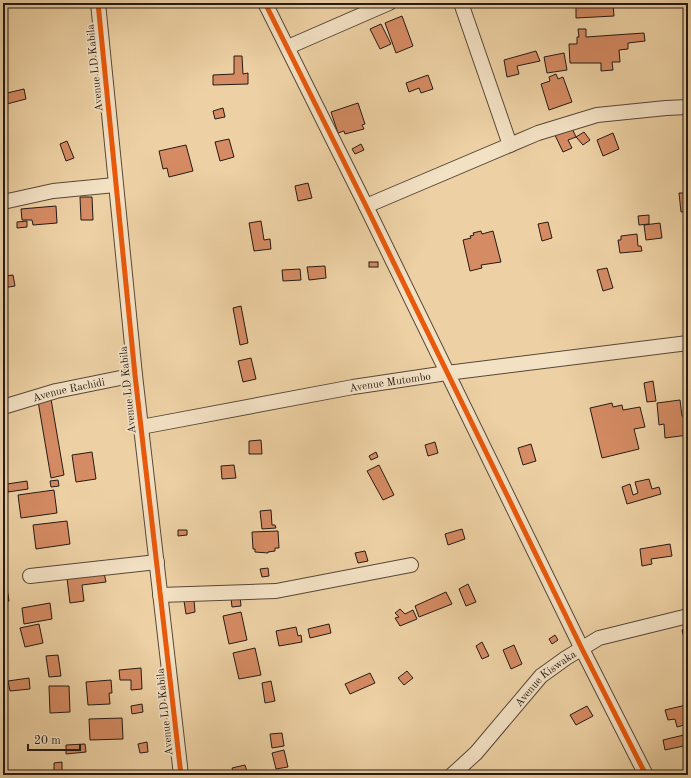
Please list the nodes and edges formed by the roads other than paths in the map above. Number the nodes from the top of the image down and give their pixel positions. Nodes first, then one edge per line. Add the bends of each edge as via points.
1 (98, 3) edge
2 (265, 3) edge
3 (388, 3) edge
4 (461, 3) edge
5 (288, 47) junction
6 (688, 107) edge
7 (510, 145) junction
8 (116, 185) junction
9 (3, 202) edge
10 (366, 206) junction
11 (688, 343) edge
12 (447, 373) junction
13 (136, 375) junction
14 (3, 407) edge
15 (142, 427) junction
16 (157, 562) junction
17 (411, 565) dead end
18 (30, 576) dead end
19 (160, 595) junction
20 (688, 616) edge
21 (582, 649) junction
22 (181, 775) edge
23 (452, 775) edge
24 (646, 775) edge

1 - 8 street, Avenue LD Kabila
2 - 5 street
3 - 5 street
4 - 7 street
5 - 10 street
6 - 7 street via 597,115 538,133
7 - 10 street
8 - 9 street via 53,191
8 - 13 street, Avenue LD Kabila
10 - 12 street
11 - 12 street, Avenue Mutombo
12 - 15 street, Avenue Mutombo via 353,387
12 - 21 street
13 - 14 street, Avenue Rachidi via 56,391
13 - 15 street, Avenue LD Kabila
15 - 16 street, Avenue LD Kabila
16 - 18 street
16 - 19 street, Avenue LD Kabila
17 - 19 street via 276,591
19 - 22 street, Avenue LD Kabila
20 - 21 street, Avenue Kiswaka via 599,638
21 - 23 street, Avenue Kiswaka via 541,676 476,753
21 - 24 street

